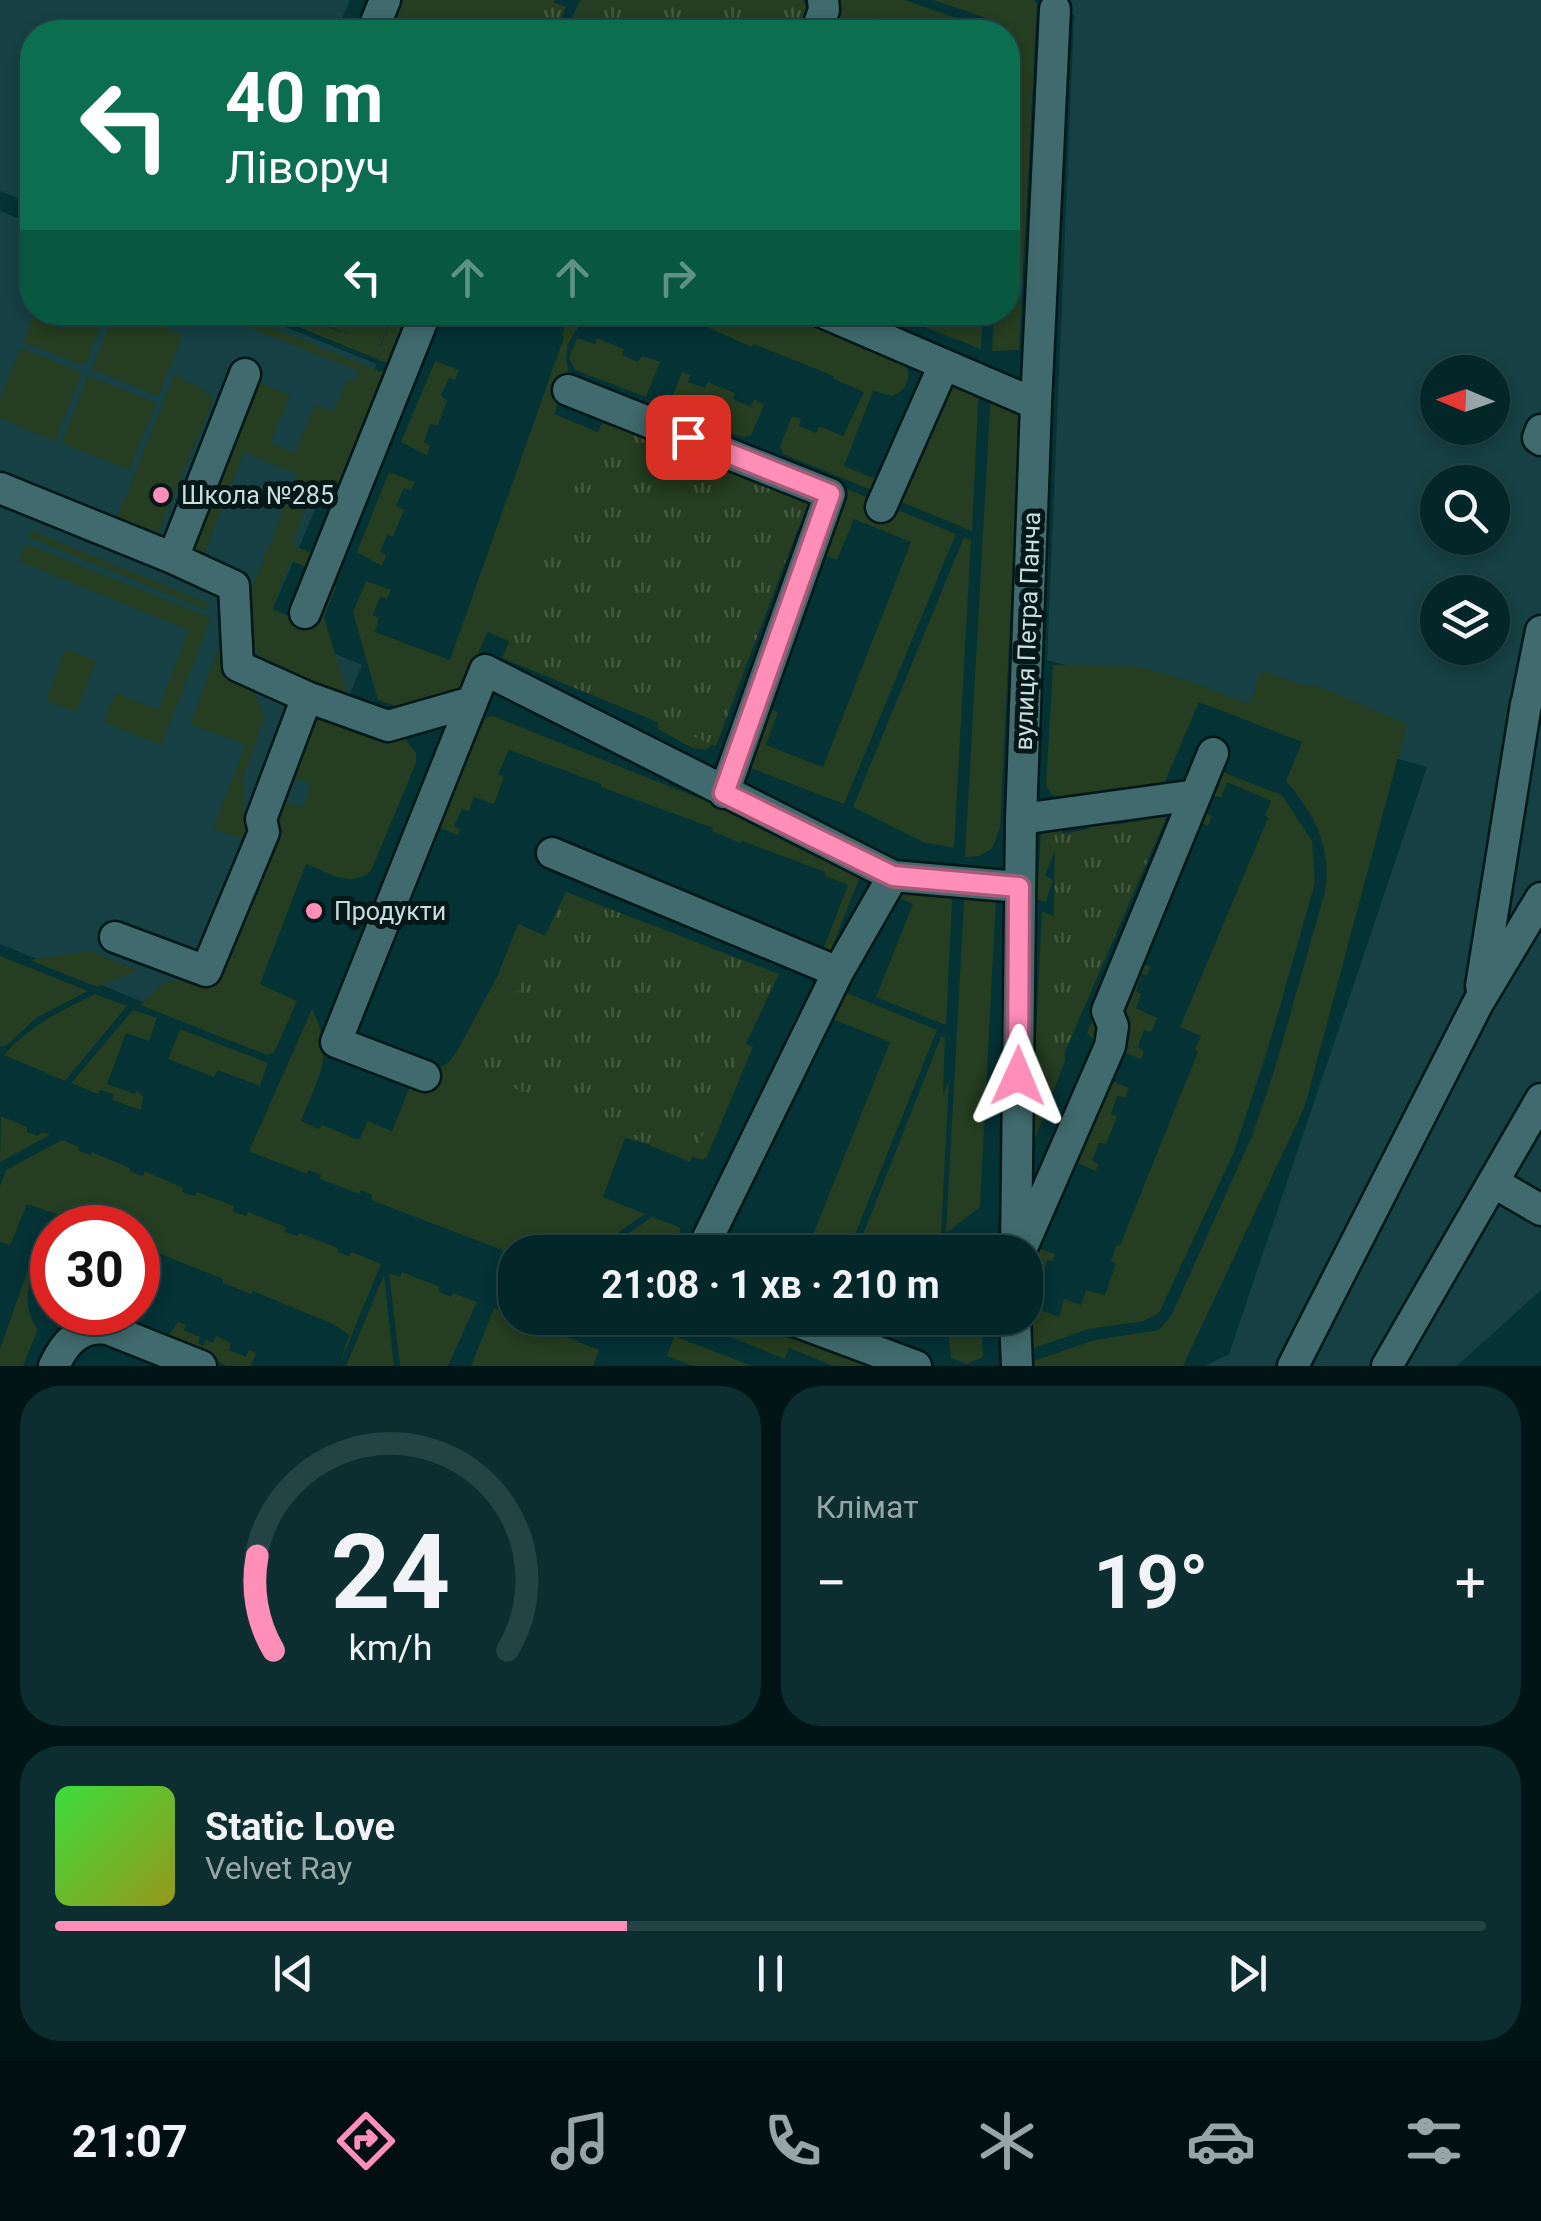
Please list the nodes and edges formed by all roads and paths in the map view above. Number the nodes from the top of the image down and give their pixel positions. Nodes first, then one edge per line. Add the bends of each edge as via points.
1 (1055, 10) dead end
2 (421, 325) edge
3 (851, 325) edge
4 (943, 367) junction
5 (245, 374) dead end
6 (568, 390) dead end
7 (1036, 404) junction
8 (1541, 430) edge
9 (1541, 440) edge
10 (0, 488) edge
11 (880, 506) dead end
12 (173, 558) junction
13 (305, 613) dead end
14 (1541, 631) edge
15 (1534, 692) edge
16 (307, 696) junction
17 (472, 702) junction
18 (1213, 754) dead end
19 (724, 793) junction
20 (1196, 795) junction
21 (1020, 819) junction
22 (552, 854) dead end
23 (893, 876) junction
24 (1019, 887) junction
25 (1541, 898) edge
26 (115, 937) dead end
27 (838, 972) junction
28 (1478, 1004) junction
29 (425, 1076) dead end
30 (1541, 1099) edge
31 (1493, 1182) junction
32 (1541, 1210) edge
33 (710, 1235) edge
34 (1018, 1235) edge
35 (1026, 1235) edge
36 (832, 1335) edge
37 (1016, 1335) edge
38 (54, 1366) edge
39 (201, 1366) edge
40 (916, 1366) edge
41 (1017, 1366) edge
42 (1293, 1366) edge
43 (1387, 1366) edge

1 - 7 street, вулиця Петра Панча
2 - 13 street
3 - 4 street
4 - 7 street
4 - 11 street
5 - 12 street
6 - 19 street via 830,494
7 - 21 street, вулиця Петра Панча
8 - 9 street
10 - 12 street
12 - 16 street via 234,586 238,666
14 - 15 street
15 - 28 street
16 - 17 street via 388,726
16 - 26 street via 261,819 264,832 206,971
17 - 19 street via 485,670
17 - 29 street via 336,1042
18 - 20 street
19 - 23 street
20 - 21 street
20 - 35 street via 1107,1011 1110,1046
21 - 24 street, вулиця Петра Панча
22 - 27 street
23 - 24 street
23 - 27 street
24 - 34 street, вулиця Петра Панча
25 - 28 street
27 - 33 street
28 - 42 street
30 - 31 street
31 - 32 street
31 - 43 street
36 - 40 street
37 - 41 street
38 - 39 street via 74,1336 93,1327

